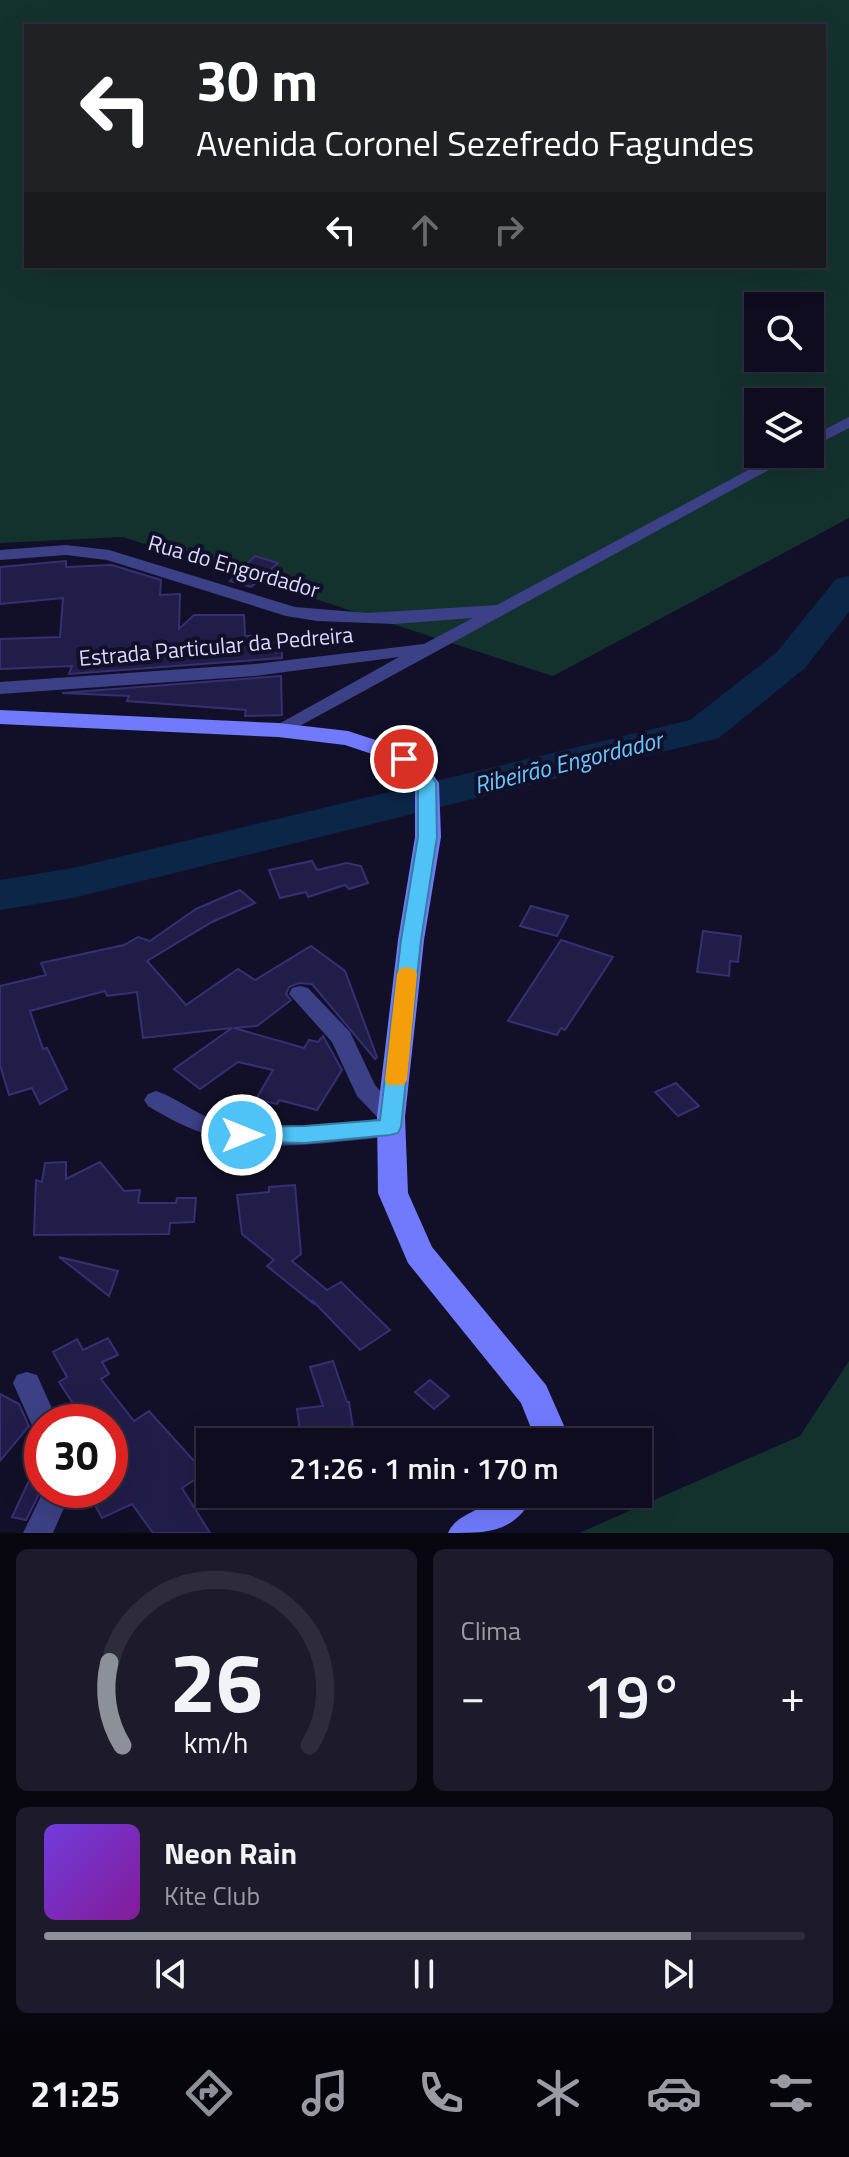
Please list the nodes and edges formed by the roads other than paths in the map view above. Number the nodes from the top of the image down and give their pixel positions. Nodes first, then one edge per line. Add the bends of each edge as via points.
1 (849, 422) edge
2 (824, 435) edge
3 (764, 468) edge
4 (0, 555) edge
5 (504, 609) junction
6 (436, 647) junction
7 (0, 688) edge
8 (0, 717) edge
9 (278, 730) junction
10 (300, 994) dead end
11 (156, 1100) dead end
12 (391, 1122) junction
13 (27, 1383) dead end
14 (36, 1404) edge
15 (548, 1428) edge
16 (50, 1508) edge
17 (507, 1508) edge
18 (38, 1533) edge
19 (465, 1533) edge

1 - 2 street
3 - 5 street, Estrada Particular da Pedreira
4 - 5 street, Rua do Engordador via 66,550 109,555 317,617 419,617
5 - 6 street, Estrada Particular da Pedreira
6 - 7 street, Estrada Particular da Pedreira via 255,670
6 - 9 street, Estrada Particular da Pedreira
8 - 9 main road
9 - 12 main road via 348,738 383,750 416,768 427,783 428,837
10 - 12 street via 342,1038 365,1090
11 - 12 street via 199,1124 242,1135 305,1135
12 - 15 main road via 393,1193 409,1237 534,1395
13 - 14 street
16 - 18 street
17 - 19 main road

